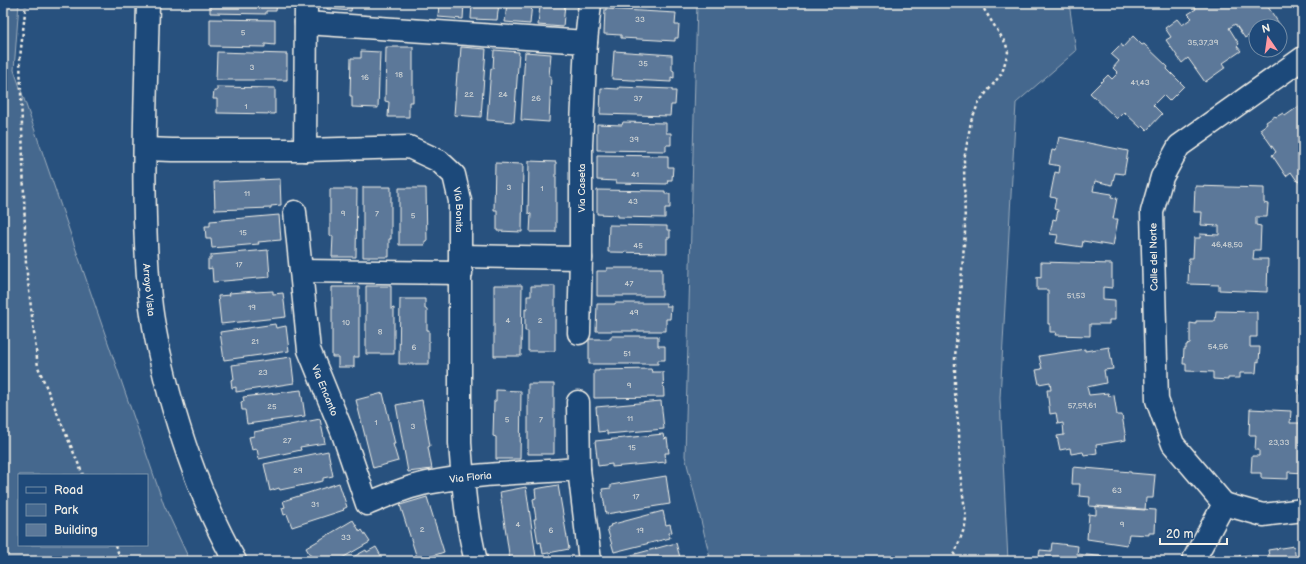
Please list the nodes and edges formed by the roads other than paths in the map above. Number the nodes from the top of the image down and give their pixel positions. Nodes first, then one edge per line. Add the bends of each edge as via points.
1 (148, 3) edge
2 (590, 3) edge
3 (306, 13) edge
4 (586, 42) junction
5 (1303, 58) edge
6 (145, 149) junction
7 (305, 150) junction
8 (295, 212) dead end
9 (582, 258) junction
10 (461, 264) junction
11 (301, 272) junction
12 (579, 333) dead end
13 (578, 402) dead end
14 (579, 469) junction
15 (462, 478) junction
16 (367, 504) joint
17 (1224, 504) junction
18 (1303, 510) edge
19 (235, 561) edge
20 (476, 561) edge
21 (590, 561) edge
22 (1193, 561) edge

1 - 6 street, Arroyo Vista
2 - 4 street, Via Caseta
3 - 4 street
3 - 7 street
4 - 9 street, Via Caseta via 581,144
5 - 17 street, Calle del Norte via 1179,146 1162,177 1152,212 1157,400 1173,444
6 - 7 street, Via Bonita
6 - 19 street, Arroyo Vista via 150,299 160,359 196,476 219,532
7 - 10 street, Via Bonita via 409,147 439,160 454,175 460,201
8 - 11 street, Via Encanto
9 - 10 street
9 - 12 street, Via Caseta
10 - 11 street
10 - 15 street, Via Bonita via 459,392
11 - 16 street, Via Encanto via 309,350 342,431
13 - 14 street
14 - 15 street, Via Floria
14 - 21 street
15 - 16 street, Via Floria via 426,483
15 - 20 street, Via Bonita
17 - 18 street via 1263,515
17 - 22 street

